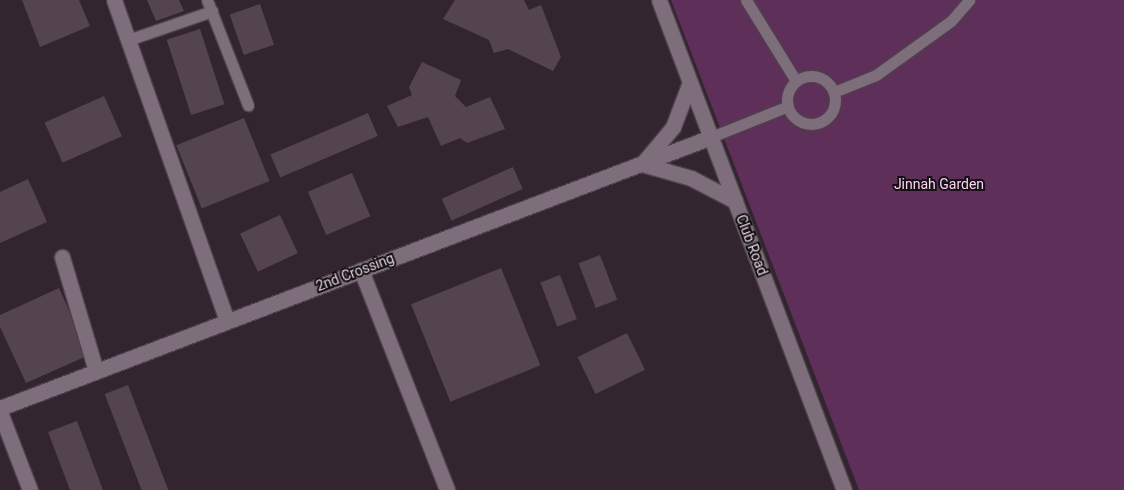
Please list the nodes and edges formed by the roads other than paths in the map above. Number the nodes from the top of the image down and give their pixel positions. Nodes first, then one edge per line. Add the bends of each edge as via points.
1 (114, 0) edge
2 (207, 0) edge
3 (659, 0) edge
4 (746, 0) edge
5 (969, 0) edge
6 (212, 11) junction
7 (128, 40) junction
8 (796, 81) junction
9 (690, 82) junction
10 (834, 92) junction
11 (248, 105) dead end
12 (788, 106) junction
13 (711, 137) junction
14 (642, 164) junction
15 (735, 201) junction
16 (62, 257) dead end
17 (361, 270) junction
18 (227, 320) junction
19 (96, 370) junction
20 (0, 408) edge
21 (0, 412) edge
22 (30, 490) edge
23 (447, 490) edge
24 (844, 490) edge

1 - 7 street
2 - 6 lane
3 - 9 street, Club Road
4 - 8 lane
5 - 10 lane via 951,21 876,75
6 - 7 lane
6 - 11 lane
7 - 18 street
8 - 10 lane via 818,77
8 - 12 lane via 787,97
9 - 13 street, Club Road
9 - 14 street via 672,127
10 - 12 lane via 831,113 821,122 808,124 795,118
12 - 13 lane
13 - 14 street, 2nd Crossing
13 - 15 street, Club Road
14 - 15 street via 691,178
14 - 17 street, 2nd Crossing
15 - 24 street, Club Road
16 - 19 street
17 - 18 street, 2nd Crossing
17 - 23 street
18 - 19 street, 2nd Crossing
19 - 20 street, 2nd Crossing
21 - 22 street

